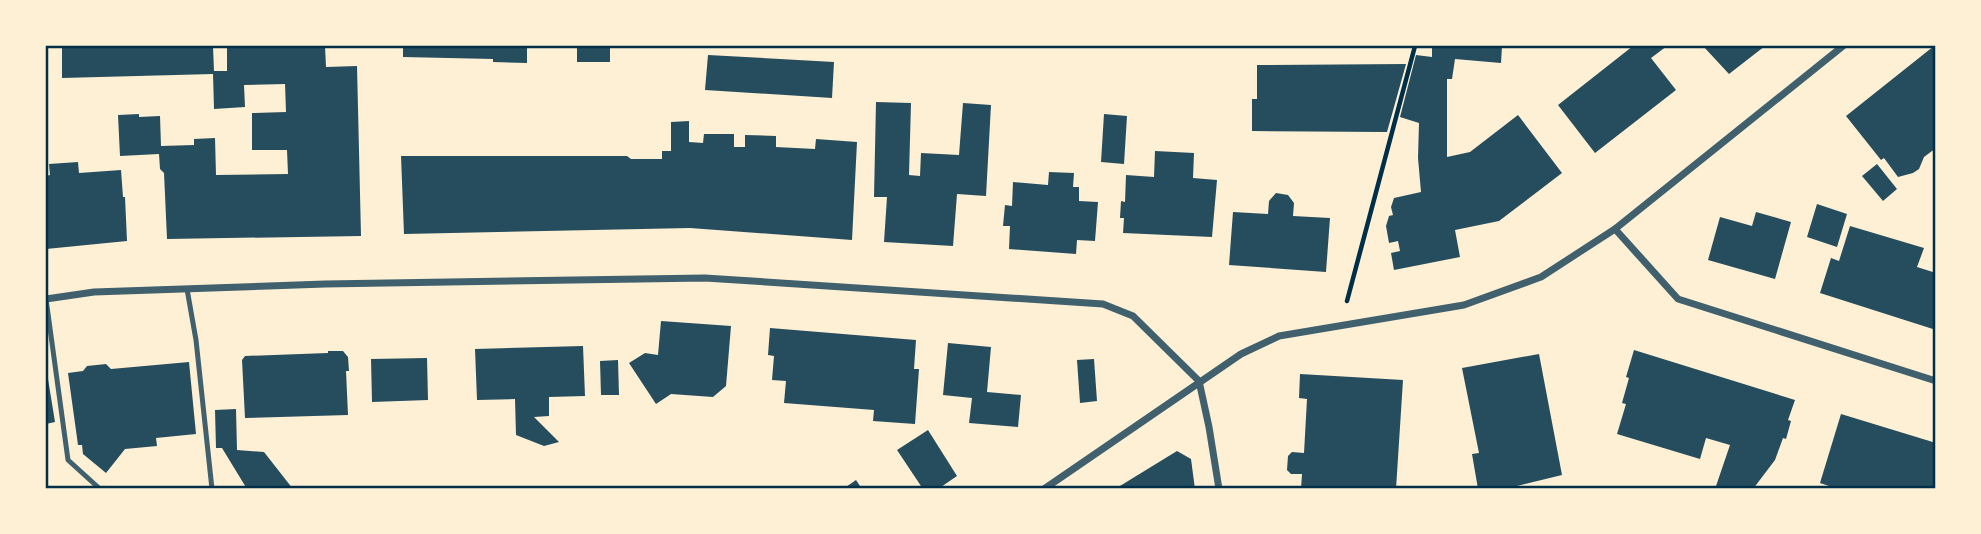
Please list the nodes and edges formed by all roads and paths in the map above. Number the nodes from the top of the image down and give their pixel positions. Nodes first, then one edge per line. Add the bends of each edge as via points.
1 (1415, 46) edge
2 (1843, 46) edge
3 (1615, 229) junction
4 (187, 289) junction
5 (46, 299) edge
6 (1340, 326) junction
7 (1199, 381) junction
8 (1936, 381) edge
9 (100, 488) edge
10 (212, 488) edge
11 (1044, 488) edge
12 (1219, 488) edge

1 - 6 path
2 - 3 street
3 - 6 street via 1541,277 1464,305
3 - 8 street via 1678,299
4 - 5 street via 94,292
4 - 7 street via 705,278 1103,304 1133,316
4 - 10 lane
5 - 9 lane via 68,460
6 - 7 street via 1279,336
7 - 11 street
7 - 12 street

